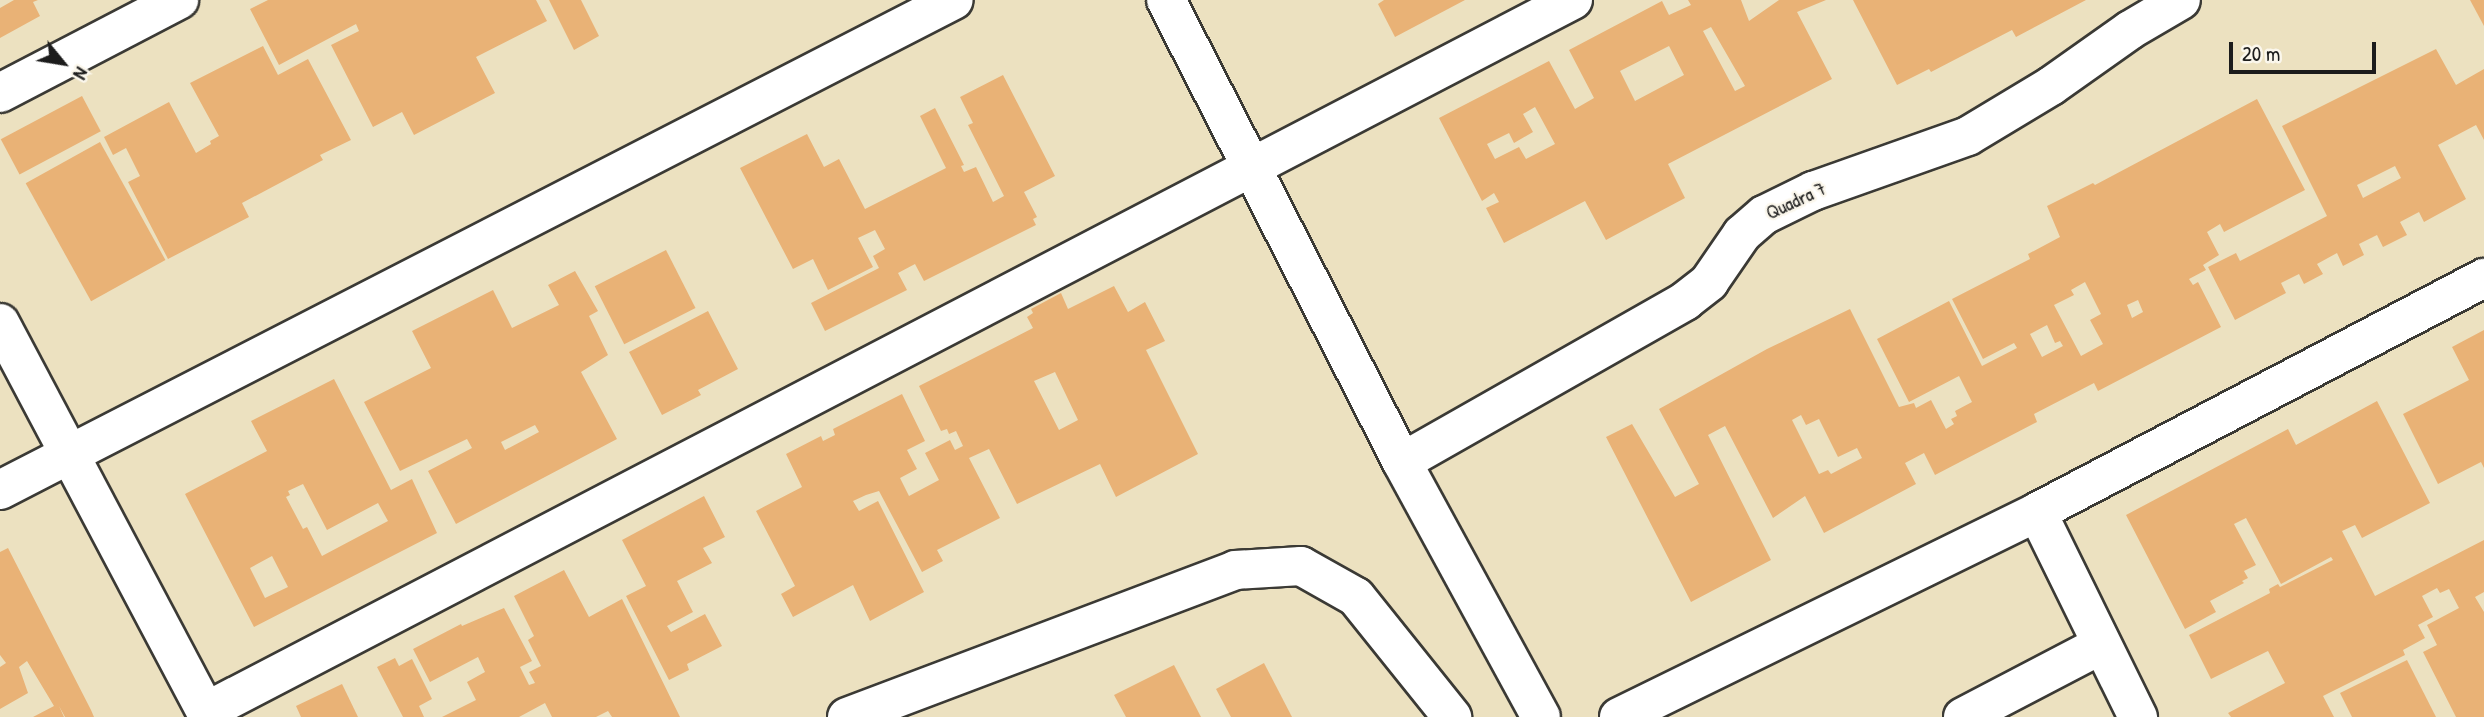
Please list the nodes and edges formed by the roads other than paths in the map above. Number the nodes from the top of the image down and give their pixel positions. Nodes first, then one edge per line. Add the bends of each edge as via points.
1 (179, 0) edge
2 (954, 0) edge
3 (1166, 0) edge
4 (1573, 0) edge
5 (2180, 0) edge
6 (0, 93) edge
7 (1252, 168) junction
8 (2484, 278) edge
9 (0, 323) edge
10 (72, 455) junction
11 (1402, 462) junction
12 (0, 490) edge
13 (2036, 512) junction
14 (2101, 645) junction
15 (208, 714) edge
16 (847, 717) edge
17 (1452, 717) edge
18 (1541, 717) edge
19 (1619, 717) edge
20 (1963, 717) edge
21 (2138, 717) edge

1 - 6 street
2 - 10 street
3 - 7 street
4 - 7 street
5 - 11 street, Quadra 7 via 1968,136 1813,191 1763,215 1742,234 1709,282 1685,301
7 - 11 street
7 - 15 street
8 - 13 street
9 - 10 street
10 - 12 street
10 - 15 street
11 - 18 street
13 - 14 street
13 - 19 street
14 - 20 street
14 - 21 street
16 - 17 street via 1236,570 1301,566 1356,597

